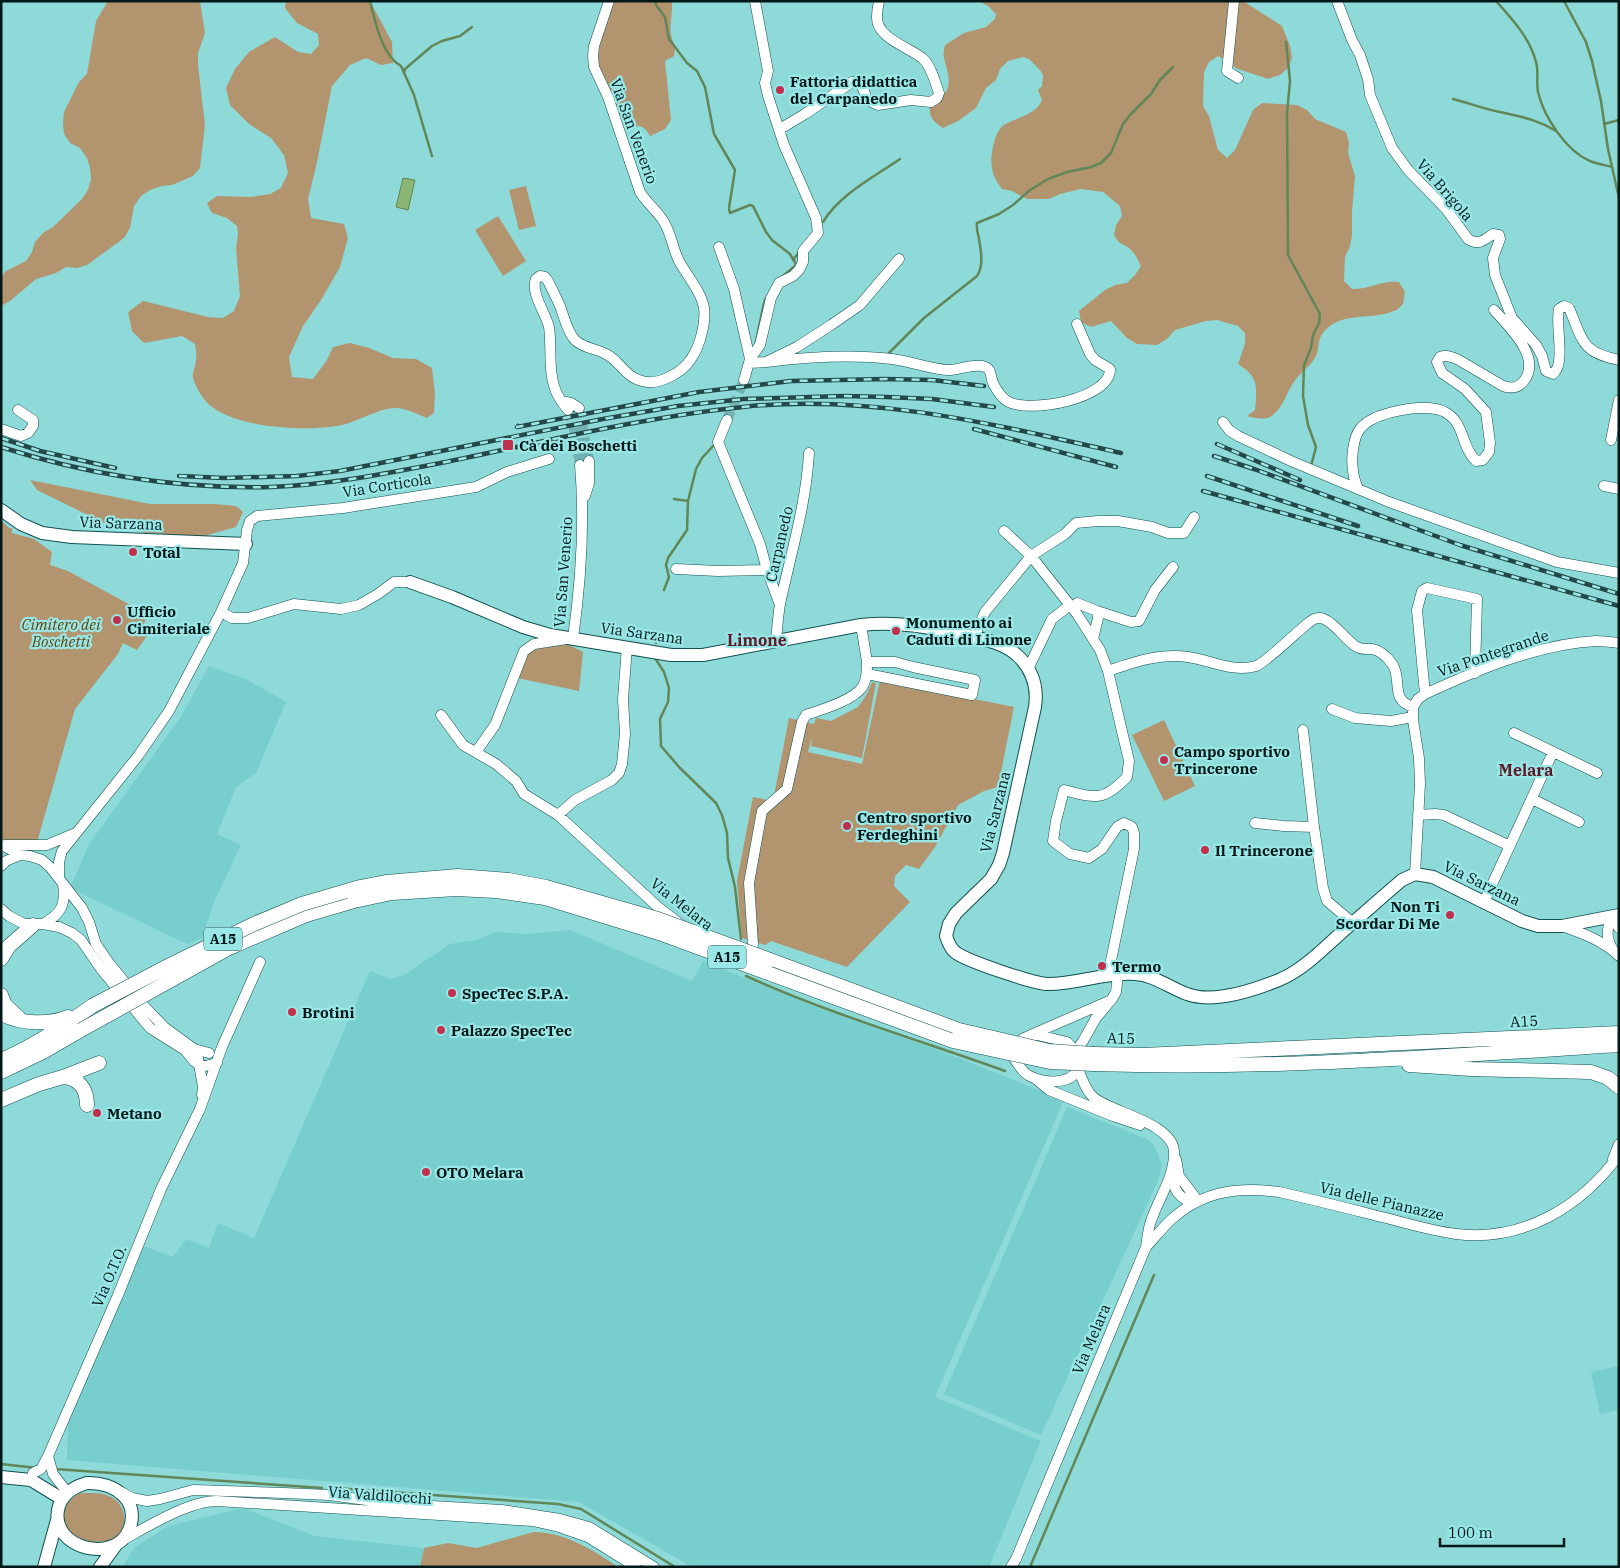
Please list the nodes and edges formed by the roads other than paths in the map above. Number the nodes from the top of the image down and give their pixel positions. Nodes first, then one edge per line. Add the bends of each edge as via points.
1 (609, 1) edge
2 (755, 1) edge
3 (879, 1) edge
4 (1234, 1) edge
5 (1337, 1) edge
6 (1238, 78) dead end
7 (780, 129) junction
8 (719, 247) dead end
9 (899, 259) dead end
10 (1494, 310) dead end
11 (1077, 324) dead end
12 (1619, 360) edge
13 (750, 361) junction
14 (766, 362) junction
15 (744, 380) tunnel mouth
16 (1619, 400) edge
17 (574, 409) tunnel mouth
18 (18, 410) dead end
19 (727, 420) tunnel mouth
20 (1223, 422) dead end
21 (1, 429) edge
22 (1611, 440) dead end
23 (809, 453) dead end
24 (549, 459) dead end
25 (584, 463) tunnel mouth
26 (1604, 486) dead end
27 (1358, 489) junction
28 (1619, 489) edge
29 (1, 510) edge
30 (1194, 517) dead end
31 (1004, 531) dead end
32 (246, 544) junction
33 (1031, 556) junction
34 (1173, 567) dead end
35 (676, 568) dead end
36 (767, 570) junction
37 (1619, 573) edge
38 (410, 582) joint
39 (1077, 603) dead end
40 (780, 605) junction
41 (1064, 609) dead end
42 (1097, 611) junction
43 (221, 612) junction
44 (861, 625) junction
45 (974, 637) junction
46 (573, 638) junction
47 (1093, 639) junction
48 (776, 642) junction
49 (1619, 643) edge
50 (627, 647) junction
51 (867, 662) junction
52 (1028, 669) junction
53 (1108, 671) junction
54 (1475, 673) junction
55 (867, 674) junction
56 (1425, 694) junction
57 (1332, 709) dead end
58 (1413, 712) junction
59 (441, 715) dead end
60 (1303, 730) dead end
61 (1514, 733) dead end
62 (476, 752) junction
63 (1553, 752) junction
64 (1597, 773) dead end
65 (1532, 799) junction
66 (558, 815) junction
67 (1418, 815) junction
68 (1579, 822) dead end
69 (1255, 823) dead end
70 (1314, 827) junction
71 (77, 831) junction
72 (1, 845) edge
73 (1510, 846) junction
74 (25, 856) junction
75 (1, 866) edge
76 (1415, 874) junction
77 (61, 880) junction
78 (1484, 902) junction
79 (1, 909) edge
80 (1617, 920) edge
81 (1353, 923) junction
82 (38, 925) junction
83 (1562, 926) junction
84 (1616, 954) edge
85 (750, 958) junction
86 (1, 959) edge
87 (260, 962) dead end
88 (1113, 975) junction
89 (1, 996) edge
90 (1112, 999) junction
91 (1, 1014) edge
92 (22, 1020) junction
93 (73, 1023) junction
94 (1619, 1033) edge
95 (1033, 1034) junction
96 (1022, 1039) junction
97 (986, 1043) junction
98 (1619, 1045) edge
99 (222, 1048) junction
100 (194, 1049) junction
101 (1076, 1051) junction
102 (43, 1052) junction
103 (209, 1053) junction
104 (1094, 1059) junction
105 (1, 1060) edge
106 (1015, 1060) junction
107 (1143, 1060) junction
108 (1346, 1062) junction
109 (99, 1063) dead end
110 (216, 1063) junction
111 (198, 1064) junction
112 (1078, 1070) junction
113 (1, 1072) edge
114 (1, 1078) edge
115 (63, 1078) junction
116 (1034, 1078) junction
117 (1619, 1088) edge
118 (1, 1100) edge
119 (87, 1105) dead end
120 (200, 1109) junction
121 (1160, 1132) junction
122 (1619, 1144) edge
123 (1174, 1151) junction
124 (1619, 1155) edge
125 (1614, 1164) edge
126 (1172, 1166) junction
127 (1196, 1202) junction
128 (1146, 1247) junction
129 (48, 1456) junction
130 (1, 1470) edge
131 (33, 1473) joint
132 (1, 1477) edge
133 (43, 1486) junction
134 (120, 1492) junction
135 (64, 1495) junction
136 (57, 1518) junction
137 (118, 1543) junction
138 (1014, 1564) edge
139 (44, 1567) edge
140 (100, 1567) edge
141 (636, 1567) edge
142 (654, 1567) edge

1 - 17 street, Via San Venerio via 594,46 594,67 608,97 640,192 670,234 678,260 702,301 704,316 691,361 663,380 642,382 626,373 608,354 576,342 548,281 540,276 534,287 548,327 554,389 561,401
2 - 7 street via 768,71 766,89
3 - 7 street via 876,19 881,30 927,64 939,93 937,98 930,102 911,100 878,106 867,100 861,84 852,82
4 - 6 street via 1227,71
5 - 12 street, Via Brigola via 1360,55 1370,95 1392,148 1408,170 1446,209 1468,240 1478,243 1493,234 1499,236 1493,258 1495,275 1512,318 1536,345 1546,371 1553,374 1558,368 1558,318 1564,306 1569,308 1586,347 1594,353
7 - 13 street via 816,218 818,233 802,252 800,270 779,283 771,298 760,345
8 - 13 street via 734,289
9 - 14 street via 860,305 797,347
10 - 27 street via 1523,343 1529,365 1522,384 1508,388 1450,356 1443,355 1438,362 1442,373 1465,389 1486,412 1490,442 1487,457 1476,461 1471,456 1460,428 1442,411 1425,407 1402,410 1369,421 1359,430 1352,470
11 - 14 street via 1090,354 1110,369 1110,374 1106,382 1084,396 1043,405 1005,400 992,382 992,374 980,366 947,370 892,359 862,358
13 - 14 street
13 - 15 street
16 - 22 street
18 - 21 street via 33,420 28,433 20,436
19 - 36 street via 718,442 760,544
20 - 27 street via 1238,436
23 - 40 street, Carpanedo via 808,481
24 - 32 street, Via Corticola via 507,472 476,487 343,508 257,516 246,530
25 - 46 street, Via San Venerio via 581,556
26 - 28 street
27 - 37 street via 1557,562
29 - 32 main road, Via Sarzana via 42,533
30 - 33 street via 1184,533 1168,534 1118,521 1076,523
31 - 33 street
32 - 43 street, Via Corticola via 243,563
33 - 45 street via 985,612
33 - 47 street
34 - 42 street via 1155,590 1139,621 1131,622
35 - 36 street
36 - 40 street
38 - 43 street via 394,582 359,606 341,609 294,604 248,618 232,618
38 - 46 main road, Via Sarzana via 523,628
39 - 42 street
40 - 48 street, Carpanedo
41 - 52 street via 1052,619
42 - 47 street
43 - 71 street, Via Corticola via 170,711
44 - 45 main road, Via Sarzana via 909,625
44 - 48 main road, Via Sarzana
44 - 51 street
45 - 52 main road, Via Sarzana via 1002,645
46 - 50 main road, Via Sarzana
46 - 62 street via 534,644 524,651 495,725
47 - 53 street
48 - 50 main road, Via Sarzana via 695,656
49 - 54 street, Via Pontegrande via 1597,641 1556,646
50 - 66 street via 623,699 625,734 619,773 575,800
51 - 55 street
51 - 55 street via 895,662 975,680 972,695
52 - 88 main road, Via Sarzana via 1033,677 1036,699 1003,853 991,879 956,913 946,936 955,952 1027,980 1065,983
53 - 58 street via 1162,656 1187,657 1222,666 1258,666 1307,624 1319,618 1325,619 1360,649 1374,649 1384,656 1394,667 1399,698
53 - 88 street via 1128,761 1127,777 1106,794 1092,797 1064,790 1054,840 1070,854 1089,858 1102,849 1117,827 1124,823 1132,827 1134,849
54 - 56 street, Via Pontegrande
54 - 56 street via 1477,599 1427,588 1422,591 1417,610
55 - 85 street via 858,692 806,715 788,789 762,811 749,883 753,944
56 - 58 street, Via Pontegrande via 1418,699
57 - 58 street via 1355,718 1391,721
58 - 67 street via 1419,758
59 - 62 street, Via Melara via 463,745
60 - 70 street
61 - 63 street
62 - 66 street, Via Melara via 516,781 524,794
63 - 64 street
63 - 65 street
65 - 68 street
65 - 73 street
66 - 85 street, Via Melara via 658,907 701,940
67 - 73 street via 1444,815
67 - 76 street
69 - 70 street
70 - 81 street via 1327,901
71 - 72 street via 47,845
71 - 74 street via 48,852
71 - 77 street via 62,851 59,862
72 - 74 street
73 - 78 street
74 - 75 street via 6,861
74 - 77 street via 42,860
76 - 78 main road, Via Sarzana via 1433,877
76 - 81 main road, Via Sarzana via 1402,880
77 - 82 street via 62,907 55,918
77 - 100 street via 82,908 96,944 113,968 164,1027
78 - 83 main road, Via Sarzana via 1538,926
79 - 82 street via 17,921
80 - 83 main road, Via Sarzana
80 - 84 street via 1607,932
81 - 88 main road, Via Sarzana via 1296,971 1233,994 1205,998 1188,995 1156,979 1137,974
82 - 86 highway via 8,946
82 - 111 street via 59,927 81,940 150,1028 185,1050
83 - 84 street via 1597,940
85 - 97 street, Via Melara via 934,1028
87 - 99 street, Via O.T.O.
88 - 90 street via 1116,992
89 - 92 highway via 12,1013
90 - 95 street
90 - 101 street
91 - 92 highway
92 - 93 highway
93 - 102 highway, A15 / A15
93 - 104 highway, A15 / A15, bridge via 306,915 392,893 456,889 545,898 659,933 953,1041 1050,1062
93 - 104 highway, A15 / A15, bridge via 92,1006 170,965 302,904 386,882 458,876 546,886 658,919 959,1030
93 - 105 highway, A15 / A15
94 - 107 highway, A15
95 - 96 street
95 - 101 street via 1067,1042
96 - 97 street, Via Melara
96 - 106 street
97 - 106 street, Via Melara
98 - 108 highway, A15
99 - 103 street
99 - 110 street, Via O.T.O.
100 - 103 street
100 - 111 street, Via O.T.O.
101 - 112 street via 1081,1057
102 - 113 highway, A15 / A15
102 - 114 highway
103 - 111 street
104 - 107 highway, A15 / A15
106 - 116 street via 1026,1075
107 - 108 highway, A15
108 - 117 highway via 1591,1072 1608,1078
109 - 115 highway
110 - 111 street
110 - 120 street, Via O.T.O.
111 - 120 street, Via O.T.O. via 203,1087
112 - 116 street via 1058,1082
112 - 121 street via 1093,1096
115 - 118 highway
115 - 119 highway via 77,1080 83,1086
116 - 121 street via 1049,1090
120 - 129 street, Via O.T.O. via 161,1189
121 - 123 street via 1166,1135
122 - 125 street, Via delle Pianazze
123 - 126 street, Via Melara
123 - 127 street via 1179,1176
124 - 125 street, Via delle Pianazze
125 - 127 street, Via delle Pianazze via 1582,1196 1561,1211 1530,1225 1494,1234 1457,1234 1429,1229 1279,1192 1254,1189 1214,1194
126 - 127 street via 1175,1191 1185,1200
126 - 128 street, Via Melara via 1150,1225
127 - 128 street, Via delle Pianazze via 1174,1217
128 - 138 street, Via Melara
129 - 131 street, Via O.T.O. via 41,1469
129 - 135 street
130 - 131 main road
132 - 133 main road via 31,1480
133 - 135 main road
133 - 136 main road
134 - 135 main road via 110,1486 87,1483
134 - 137 main road via 129,1506 131,1519 128,1531
134 - 142 street, Via Valdilocchi via 147,1501 193,1490 328,1495 396,1504 502,1510 589,1527
135 - 136 main road via 58,1506
136 - 137 main road via 61,1531 76,1544 96,1548
136 - 139 main road
137 - 140 main road
137 - 141 street, Via Valdilocchi via 192,1505 217,1501 533,1522 588,1537

